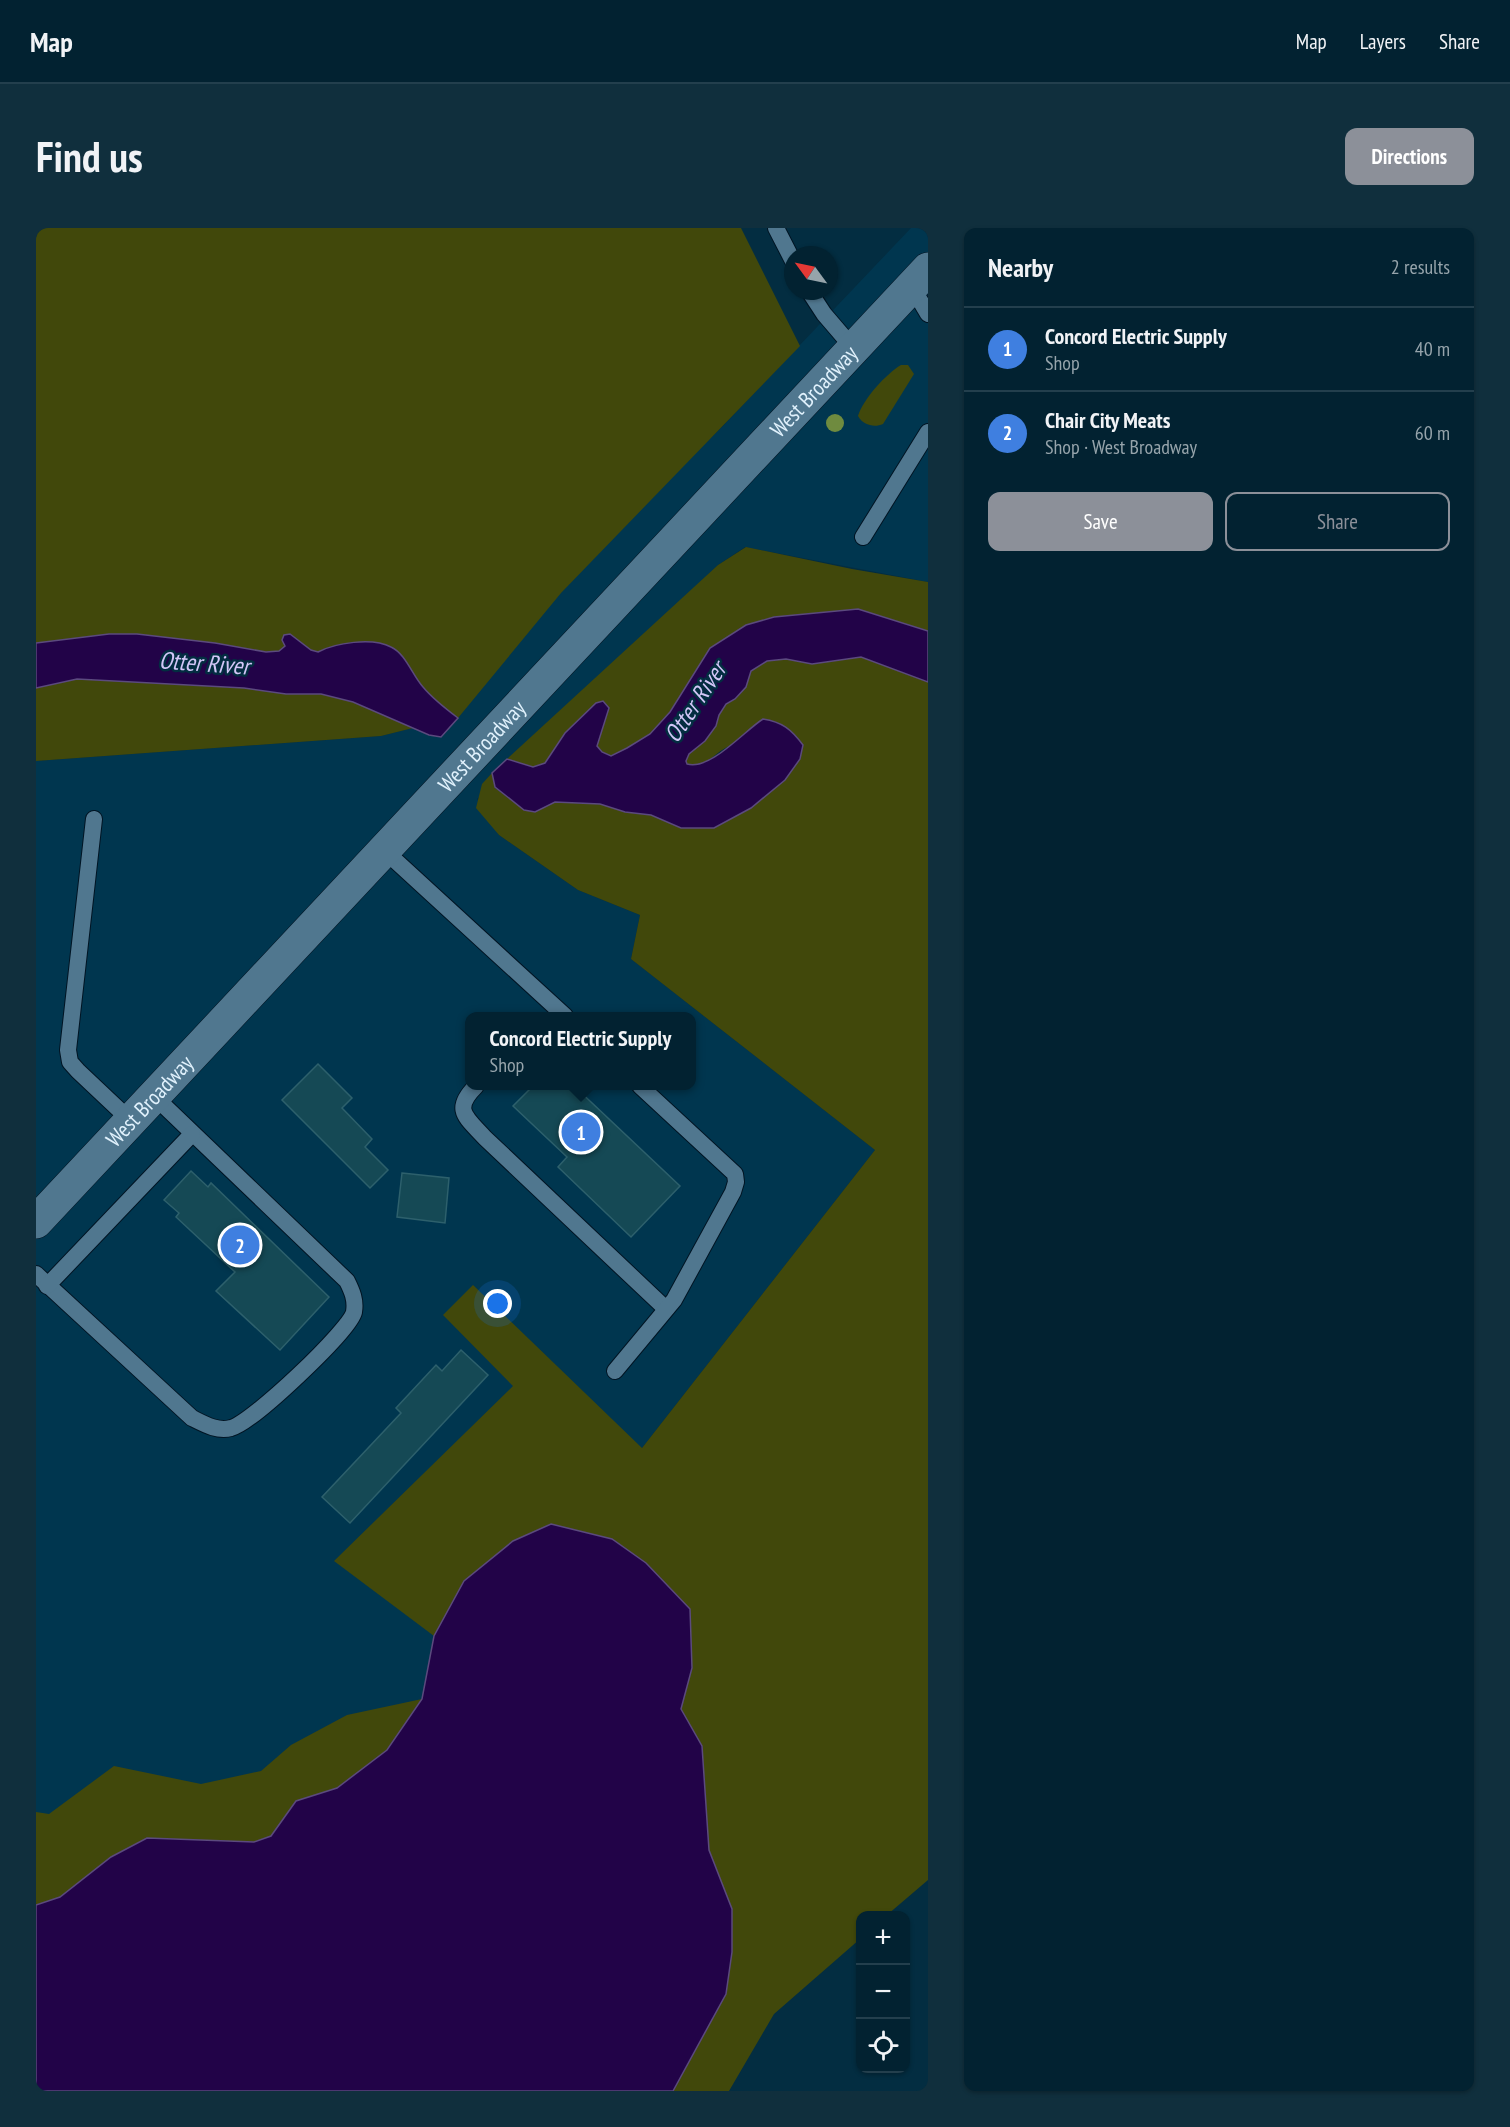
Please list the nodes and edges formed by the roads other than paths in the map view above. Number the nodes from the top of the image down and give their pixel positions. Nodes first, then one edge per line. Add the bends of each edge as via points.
1 (776, 228) edge
2 (785, 246) edge
3 (923, 290) edge
4 (815, 300) edge
5 (854, 349) junction
6 (928, 432) edge
7 (863, 537) dead end
8 (94, 819) dead end
9 (385, 851) junction
10 (553, 1012) edge
11 (472, 1090) edge
12 (644, 1090) edge
13 (154, 1096) junction
14 (131, 1121) junction
15 (192, 1134) junction
16 (36, 1222) edge
17 (42, 1280) edge
18 (666, 1309) junction
19 (615, 1371) dead end

1 - 2 lane
3 - 5 main road, West Broadway
4 - 5 lane
5 - 9 main road, West Broadway
6 - 7 lane
8 - 14 lane via 68,1050 70,1062
9 - 10 lane
9 - 13 main road, West Broadway
11 - 18 lane via 462,1104 463,1110 485,1138
12 - 18 lane via 735,1174 736,1182 681,1290
13 - 14 main road, West Broadway
13 - 15 lane
14 - 16 main road, West Broadway
15 - 17 lane
15 - 17 lane via 346,1281 354,1295 354,1313 345,1329 267,1404 231,1428 209,1427 192,1418
18 - 19 lane

